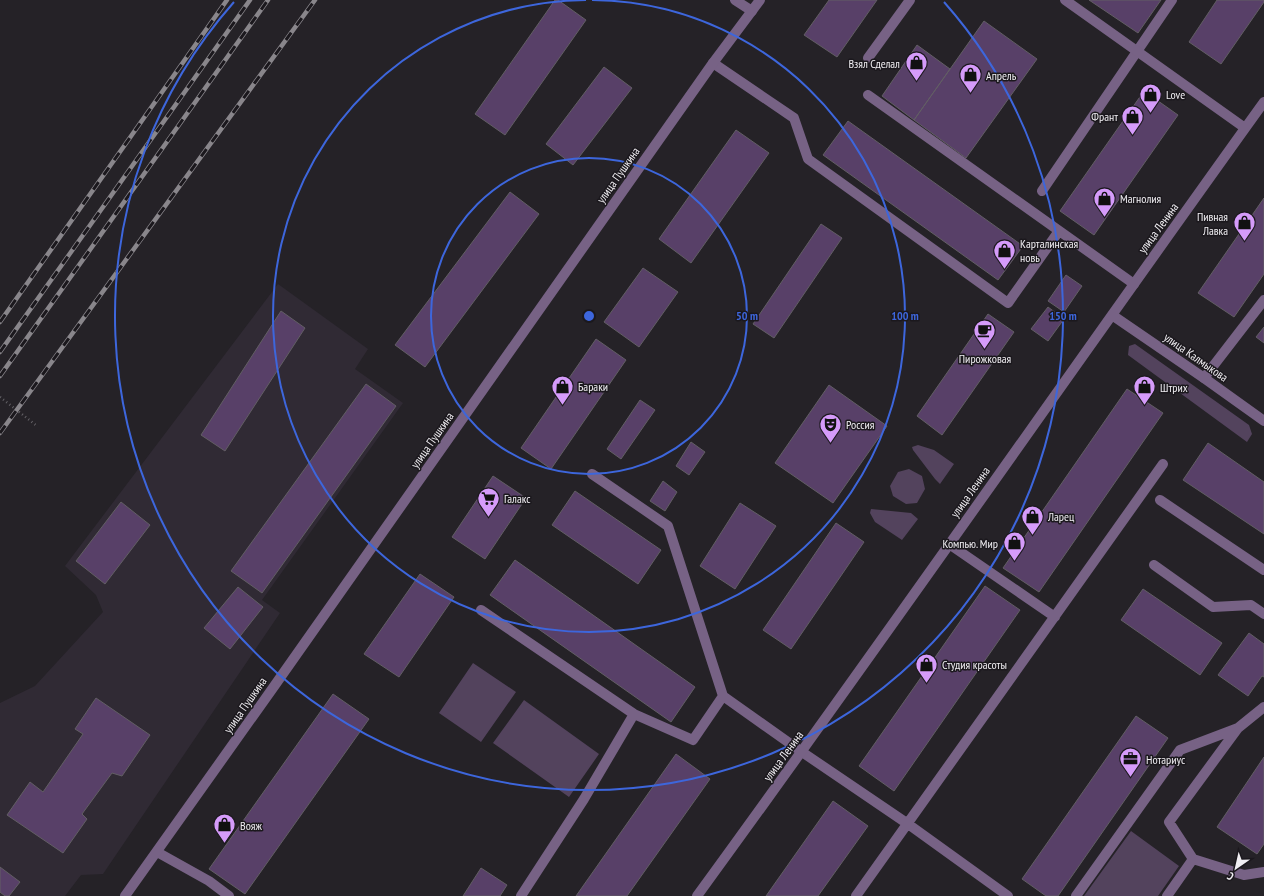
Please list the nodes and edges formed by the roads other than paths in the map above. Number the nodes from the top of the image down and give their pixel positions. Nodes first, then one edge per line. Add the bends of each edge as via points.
1 (735, 0) edge
2 (760, 0) edge
3 (910, 0) edge
4 (1065, 0) edge
5 (1172, 0) edge
6 (752, 11) junction
7 (1138, 51) junction
8 (868, 58) dead end
9 (713, 63) junction
10 (868, 95) dead end
11 (1262, 108) edge
12 (1245, 128) junction
13 (1042, 191) dead end
14 (1059, 231) junction
15 (1134, 284) junction
16 (1264, 300) edge
17 (1112, 315) junction
18 (1204, 378) junction
19 (1264, 421) edge
20 (1163, 464) dead end
21 (592, 474) dead end
22 (1160, 500) dead end
23 (949, 544) junction
24 (1154, 565) dead end
25 (1264, 570) edge
26 (480, 610) dead end
27 (1264, 614) edge
28 (1055, 617) junction
29 (723, 696) junction
30 (1264, 707) edge
31 (634, 714) junction
32 (1238, 728) junction
33 (802, 752) junction
34 (908, 824) junction
35 (157, 852) junction
36 (1193, 859) junction
37 (1264, 872) edge
38 (125, 896) edge
39 (229, 896) edge
40 (522, 896) edge
41 (697, 896) edge
42 (856, 896) edge
43 (1008, 896) edge
44 (1076, 896) edge
45 (1167, 896) edge

1 - 6 street
2 - 6 street, улица Пушкина
3 - 8 street
4 - 7 street
5 - 7 street
6 - 9 street, улица Пушкина
7 - 12 street
7 - 13 street
9 - 14 street via 794,118 808,159 1008,303
9 - 35 street, улица Пушкина
10 - 14 street
11 - 12 street, улица Ленина
12 - 15 street, улица Ленина
14 - 15 street
15 - 17 street, улица Ленина
16 - 18 street
17 - 18 street, улица Калмыкова
17 - 23 street, улица Ленина
18 - 19 street, улица Калмыкова
20 - 28 street
21 - 29 street via 668,526
22 - 25 street
23 - 28 street
23 - 33 street, улица Ленина
24 - 27 street via 1213,607 1251,605
26 - 31 street
28 - 34 street
29 - 31 street via 693,740
29 - 33 street
30 - 32 street
31 - 40 street
32 - 36 street via 1169,822
32 - 44 street via 1180,750
33 - 34 street
33 - 41 street, улица Ленина
34 - 42 street
34 - 43 street
35 - 38 street, улица Пушкина
35 - 39 street via 209,881
36 - 37 street via 1244,875
36 - 45 street

